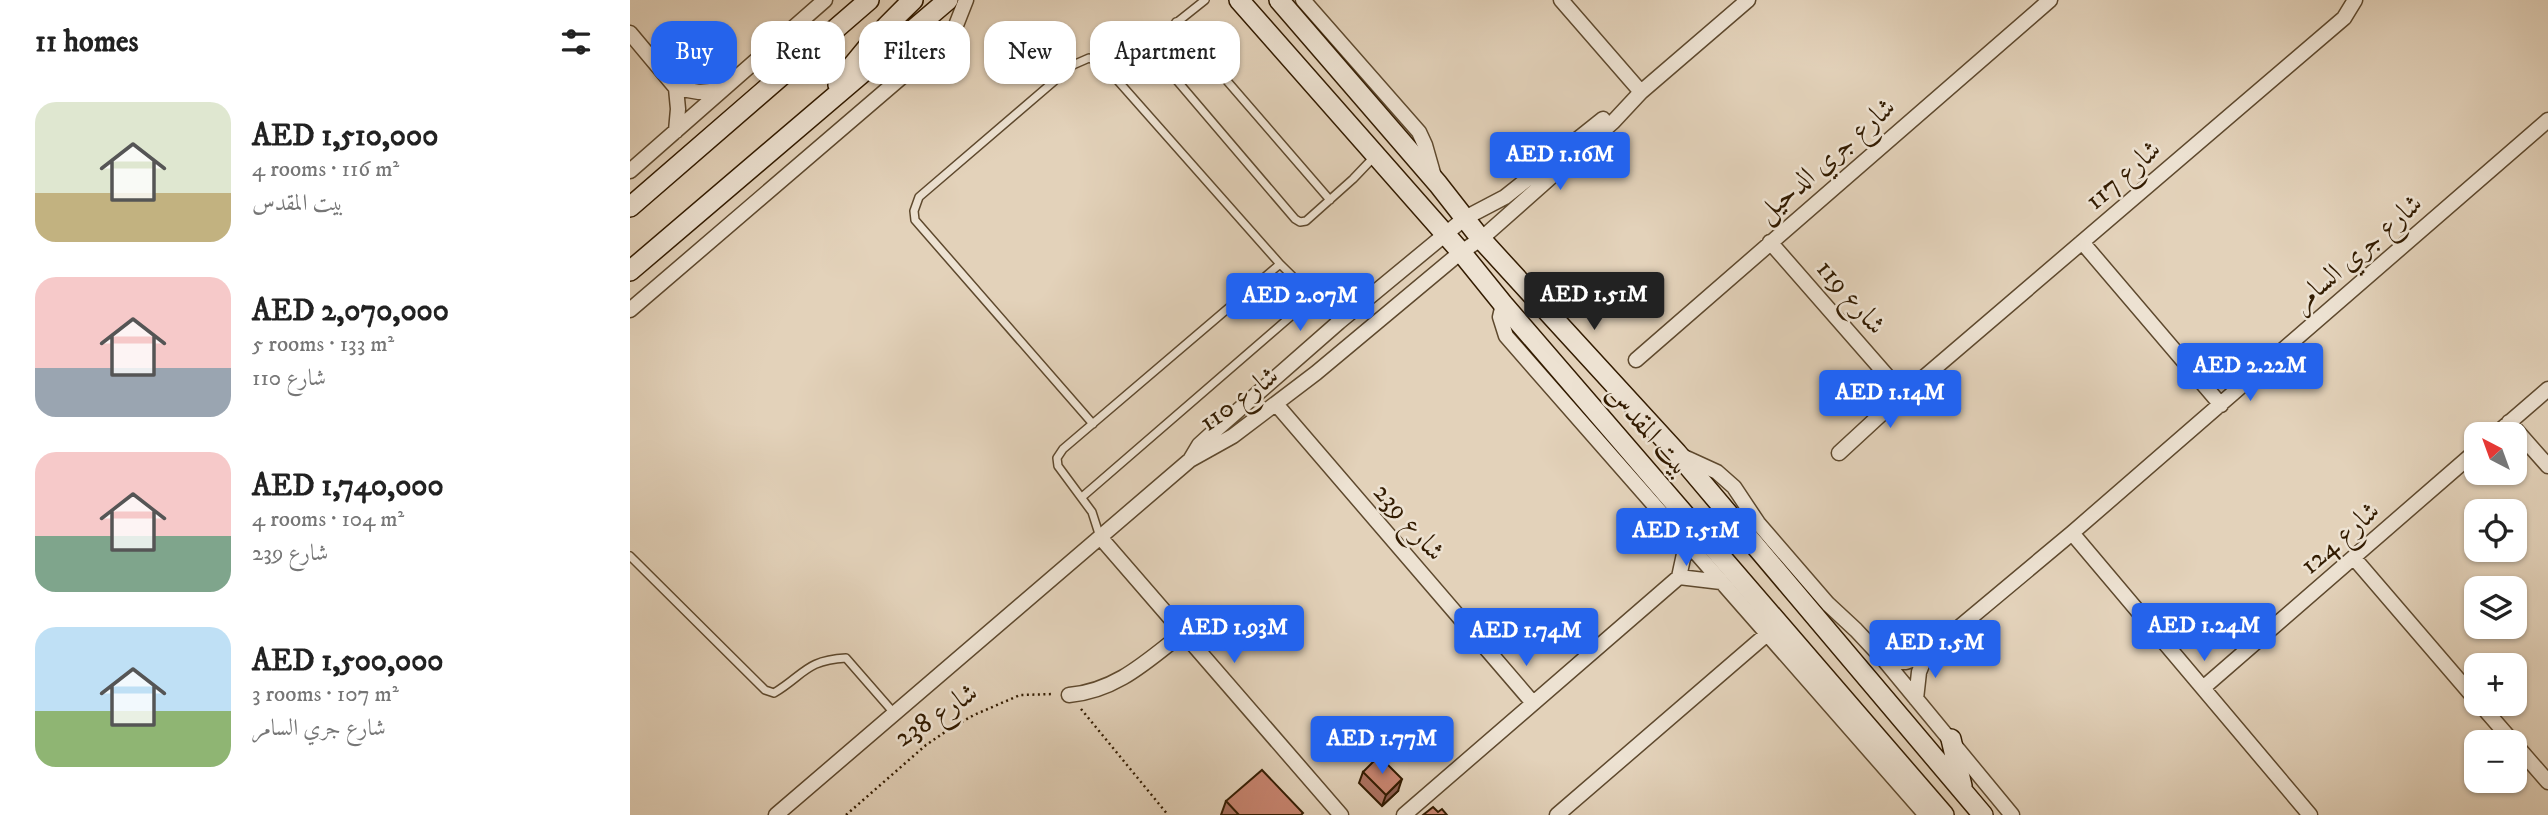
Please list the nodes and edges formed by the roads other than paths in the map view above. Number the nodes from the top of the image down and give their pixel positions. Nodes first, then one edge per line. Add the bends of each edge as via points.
1 (825, 0) edge
2 (869, 0) edge
3 (913, 0) edge
4 (948, 0) edge
5 (966, 0) edge
6 (1205, 0) edge
7 (1239, 0) edge
8 (1279, 0) edge
9 (1303, 0) edge
10 (1561, 0) edge
11 (1748, 0) edge
12 (2050, 0) edge
13 (2355, 0) edge
14 (1177, 21) edge
15 (630, 33) edge
16 (1180, 84) edge
17 (1230, 84) edge
18 (676, 88) junction
19 (722, 90) junction
20 (1636, 96) junction
21 (821, 109) junction
22 (2548, 120) edge
23 (676, 131) junction
24 (1375, 156) junction
25 (630, 171) edge
26 (1438, 184) junction
27 (1330, 200) junction
28 (630, 207) edge
29 (1465, 218) junction
30 (1445, 235) junction
31 (1481, 239) junction
32 (1770, 242) junction
33 (2082, 242) junction
34 (1461, 252) junction
35 (1280, 264) junction
36 (630, 271) edge
37 (1312, 298) junction
38 (1503, 304) junction
39 (630, 310) edge
40 (1339, 322) junction
41 (1636, 359) dead end
42 (1916, 382) junction
43 (2548, 389) edge
44 (1276, 404) junction
45 (2221, 405) junction
46 (2509, 422) edge
47 (1093, 424) junction
48 (2527, 442) edge
49 (1677, 453) junction
50 (1839, 453) dead end
51 (1191, 460) junction
52 (2464, 462) edge
53 (2548, 466) edge
54 (1082, 496) junction
55 (2072, 533) junction
56 (1100, 537) junction
57 (1683, 538) junction
58 (630, 556) edge
59 (2354, 558) junction
60 (1679, 577) junction
61 (1721, 582) junction
62 (1183, 633) junction
63 (1767, 634) junction
64 (1926, 655) junction
65 (1885, 661) junction
66 (2464, 685) edge
67 (2203, 688) junction
68 (1069, 695) road end
69 (1916, 699) junction
70 (1533, 703) junction
71 (895, 713) junction
72 (2490, 716) edge
73 (2503, 730) edge
74 (1951, 739) junction
75 (2527, 758) edge
76 (2548, 782) edge
77 (1965, 793) junction
78 (776, 815) edge
79 (1341, 815) edge
80 (1404, 815) edge
81 (1557, 815) edge
82 (1926, 815) edge
83 (1944, 815) edge
84 (1983, 815) edge
85 (2012, 815) edge
86 (2310, 815) edge

1 - 19 street
2 - 28 street
3 - 21 street via 854,62
4 - 21 street
5 - 39 street via 953,33
6 - 14 lane
7 - 24 street, بيت المقدس
8 - 26 street, بيت المقدس
9 - 26 street, بيت المقدس via 1419,132
10 - 20 street
11 - 20 street, شارع 110
12 - 32 street, شارع جري الدحيل
13 - 33 street, شارع 117 via 2344,18
15 - 18 street
16 - 27 lane via 1295,219 1306,221
17 - 27 lane
18 - 19 street
18 - 23 street
19 - 23 street
20 - 29 street, شارع 110 via 1506,197
20 - 31 street, شارع 110 via 1613,122
21 - 36 street
22 - 45 street, شارع جري السامر
23 - 25 street
24 - 27 lane
24 - 30 street, بيت المقدس
26 - 29 street, بيت المقدس
29 - 30 street, شارع 110
29 - 31 street, بيت المقدس
30 - 34 street, بيت المقدس
30 - 40 street, شارع 110
31 - 34 street, شارع 110
31 - 49 street, بيت المقدس
32 - 41 street, شارع جري الدحيل
32 - 42 street, شارع 119 via 1883,370 1898,382
33 - 42 street, شارع 117
33 - 45 street
34 - 38 street, بيت المقدس
34 - 44 street, شارع 110
35 - 37 lane
35 - 47 lane
35 - 47 lane via 1103,64 1089,58 1053,82 919,197 915,220
37 - 40 lane
37 - 54 lane
38 - 57 street, بيت المقدس via 1500,317 1506,336
38 - 83 street, بيت المقدس
40 - 51 street, شارع 110 via 1199,444
42 - 50 street, شارع 117
43 - 46 street
44 - 51 street, شارع 110
44 - 70 street, شارع 239
45 - 55 street, شارع جري السامر
47 - 54 lane via 1058,458 1060,470
48 - 53 street
49 - 65 street, بيت المقدس via 1717,472 1734,487 1828,604
49 - 77 street, بيت المقدس
51 - 56 street, شارع 110
52 - 59 street, شارع 124
54 - 56 lane
55 - 64 street, شارع جري السامر
55 - 67 street
56 - 62 street
56 - 71 street, شارع 110
57 - 60 street
57 - 61 street, بيت المقدس
58 - 71 lane via 765,690 774,693 814,663 846,658
59 - 66 street
59 - 67 street, شارع 124
60 - 61 street
60 - 70 street
61 - 63 street, بيت المقدس
62 - 68 street via 1122,679 1097,691
62 - 79 street
63 - 81 street
63 - 82 street, بيت المقدس
64 - 65 street, شارع جري السامر via 1906,662
64 - 69 street
65 - 69 street, بيت المقدس
67 - 86 street
69 - 74 street, بيت المقدس
70 - 80 street
71 - 78 street, شارع 110
72 - 73 street
74 - 77 street
74 - 85 street, بيت المقدس
75 - 76 street
77 - 84 street, بيت المقدس

